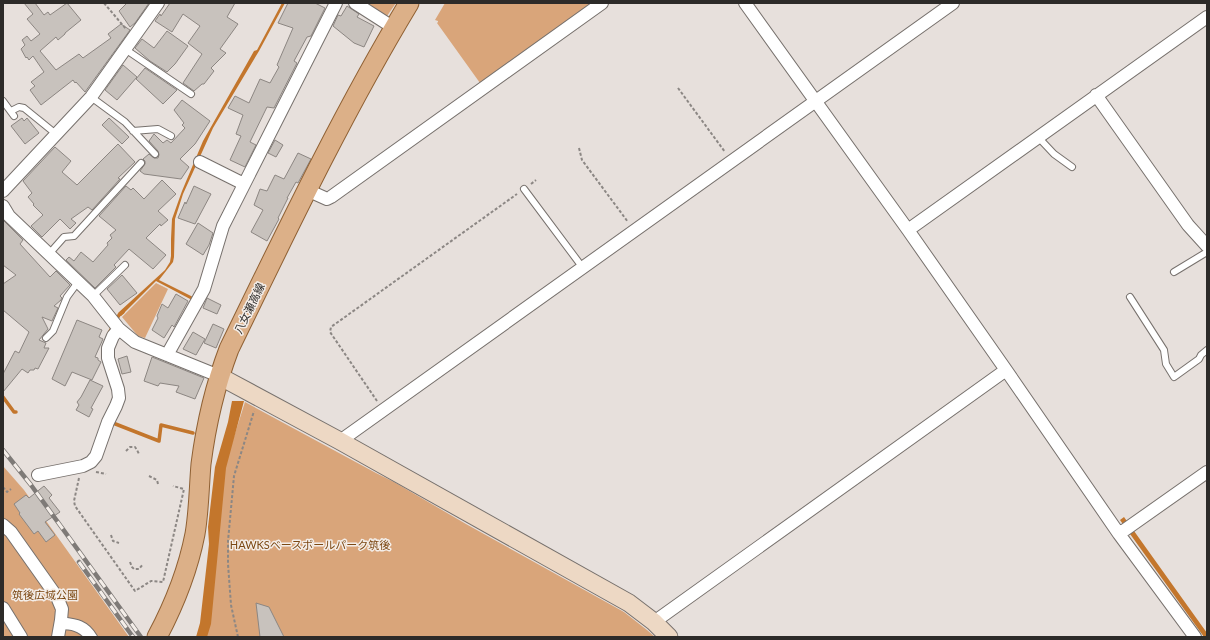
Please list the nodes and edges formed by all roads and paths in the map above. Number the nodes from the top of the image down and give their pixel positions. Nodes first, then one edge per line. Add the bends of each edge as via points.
1 (104, 3) edge
2 (158, 3) edge
3 (336, 3) edge
4 (355, 3) edge
5 (409, 3) edge
6 (470, 3) edge
7 (482, 3) edge
8 (602, 3) edge
9 (745, 3) edge
10 (953, 3) edge
11 (1207, 17) edge
12 (394, 28) junction
13 (133, 38) junction
14 (125, 49) junction
15 (678, 88) dead end
16 (190, 94) dead end
17 (1096, 95) junction
18 (91, 97) junction
19 (3, 101) edge
20 (814, 102) junction
21 (133, 131) junction
22 (56, 134) junction
23 (171, 136) dead end
24 (1038, 137) junction
25 (579, 148) dead end
26 (156, 154) dead end
27 (731, 161) junction
28 (200, 162) dead end
29 (140, 163) dead end
30 (1072, 167) dead end
31 (536, 180) dead end
32 (244, 184) junction
33 (524, 189) junction
34 (307, 190) junction
35 (3, 191) edge
36 (3, 206) edge
37 (908, 230) junction
38 (634, 231) junction
39 (1207, 246) edge
40 (1207, 252) edge
41 (49, 254) junction
42 (125, 266) dead end
43 (583, 268) junction
44 (1174, 272) dead end
45 (78, 282) junction
46 (93, 296) junction
47 (1130, 297) dead end
48 (119, 329) junction
49 (46, 338) dead end
50 (1207, 350) edge
51 (167, 355) junction
52 (1006, 370) junction
53 (219, 376) junction
54 (256, 407) dead end
55 (384, 410) junction
56 (340, 441) junction
57 (126, 450) dead end
58 (139, 454) dead end
59 (93, 472) dead end
60 (1207, 472) edge
61 (106, 474) dead end
62 (38, 475) dead end
63 (79, 476) dead end
64 (149, 476) dead end
65 (158, 484) dead end
66 (174, 486) dead end
67 (3, 487) edge
68 (11, 489) dead end
69 (3, 525) edge
70 (1119, 534) junction
71 (111, 535) dead end
72 (119, 543) dead end
73 (130, 562) dead end
74 (143, 564) dead end
75 (3, 608) edge
76 (654, 622) junction
77 (60, 628) edge
78 (21, 637) edge
79 (88, 637) edge
80 (94, 637) edge
81 (157, 637) edge
82 (238, 637) edge
83 (670, 637) edge
84 (1195, 637) edge

1 - 13 path
2 - 13 street
3 - 32 street
4 - 12 street
5 - 12 main road, 八女瀬高線
6 - 7 path
8 - 34 street via 331,197 327,199
9 - 20 street
10 - 20 street
11 - 17 street
12 - 34 main road, 八女瀬高線
13 - 14 street
14 - 16 lane
14 - 18 street
15 - 27 path
17 - 24 street
17 - 39 street via 1188,225
18 - 21 lane
18 - 22 street
19 - 22 lane via 13,113 18,107 24,108
20 - 27 street
20 - 37 street
21 - 23 lane via 158,129
21 - 26 lane
22 - 35 street
24 - 30 lane via 1054,154
24 - 37 street
25 - 38 path via 582,160
27 - 38 street
28 - 32 street
29 - 41 lane via 74,236 64,237
31 - 33 path
32 - 51 street via 223,226 204,289
33 - 43 lane
33 - 55 path via 331,327 330,332
34 - 53 main road, 八女瀬高線 via 229,349
36 - 41 street via 9,216
37 - 52 street
38 - 43 street
40 - 44 lane
41 - 45 street
42 - 46 lane
43 - 55 street
45 - 46 street
45 - 49 lane via 67,297 53,331
46 - 48 street
47 - 50 lane via 1164,350 1166,364 1174,377
48 - 51 street via 134,342
48 - 62 street via 108,348 108,358 119,398 96,456 83,466
51 - 53 street
52 - 70 street
52 - 76 street
53 - 56 street
53 - 81 main road, 八女瀬高線 via 204,444 195,534 177,595
54 - 82 path via 234,476 228,541 231,604
55 - 56 street
56 - 76 street via 630,603
57 - 58 path via 135,447
59 - 61 path
60 - 70 street
63 - 66 path via 75,506 135,591 151,581 163,582 184,489
64 - 65 path via 157,480
67 - 68 path via 7,492
69 - 77 street via 11,532 57,597 62,609
70 - 84 street
71 - 72 path via 113,541
73 - 74 path via 136,569
75 - 78 street
76 - 83 street
77 - 79 lane via 68,626 82,630
77 - 80 lane via 80,623

